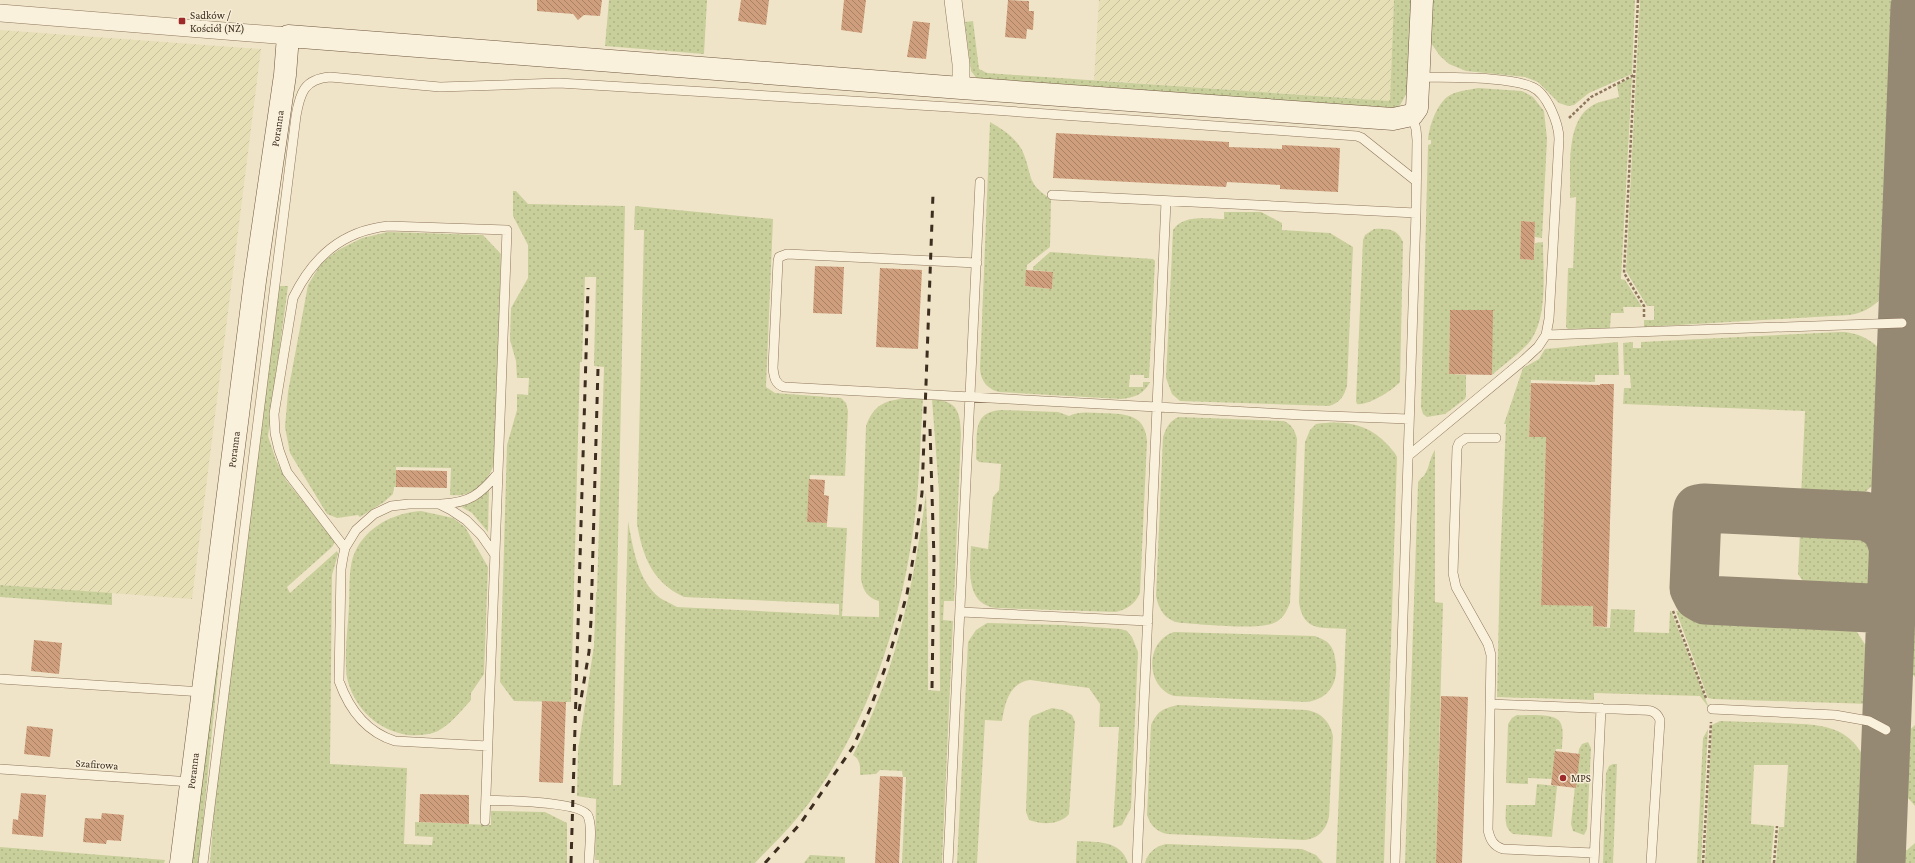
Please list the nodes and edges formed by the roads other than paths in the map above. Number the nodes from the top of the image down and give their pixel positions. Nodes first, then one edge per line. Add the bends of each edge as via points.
1 (954, 0) edge
2 (1422, 0) edge
3 (0, 13) edge
4 (288, 36) junction
5 (1420, 77) junction
6 (961, 88) junction
7 (1412, 115) junction
8 (1416, 181) junction
9 (980, 182) dead end
10 (1052, 195) dead end
11 (1166, 201) junction
12 (1416, 212) junction
13 (977, 263) junction
14 (1902, 323) dead end
15 (1546, 335) junction
16 (971, 398) junction
17 (1157, 407) junction
18 (1409, 419) junction
19 (1496, 438) dead end
20 (1408, 456) junction
21 (498, 473) junction
22 (439, 504) junction
23 (345, 548) junction
24 (495, 554) junction
25 (961, 612) junction
26 (1148, 621) junction
27 (0, 679) edge
28 (203, 692) junction
29 (1490, 704) junction
30 (1601, 708) junction
31 (1712, 709) road end
32 (1886, 730) dead end
33 (488, 746) junction
34 (0, 769) edge
35 (192, 782) junction
36 (486, 800) junction
37 (485, 822) dead end
38 (1594, 853) junction
39 (181, 863) edge
40 (203, 863) edge
41 (589, 863) edge
42 (948, 863) edge
43 (1137, 863) edge
44 (1395, 863) edge
45 (1594, 863) edge
46 (1651, 863) edge

1 - 6 street
2 - 5 street
3 - 4 street
4 - 6 street
4 - 28 street, Poranna via 285,75 255,281
5 - 7 street via 1417,108
5 - 15 lane via 1505,81 1534,87 1547,102 1559,129 1551,299
6 - 7 street via 1374,118 1392,119
7 - 8 lane via 1417,140
8 - 12 lane
8 - 40 lane via 1357,136 566,84 440,87 330,77 308,83 303,90 296,116
9 - 13 lane
10 - 11 lane
11 - 12 lane
11 - 17 lane
12 - 18 lane
13 - 16 lane
13 - 16 lane via 782,255 778,261 773,360 776,381 779,386 784,387
14 - 15 lane
15 - 20 lane via 1525,359
16 - 17 lane
16 - 25 lane
17 - 18 lane
17 - 26 lane
18 - 20 lane
19 - 29 lane via 1466,438 1457,448 1453,573 1456,587 1490,650
20 - 44 lane
21 - 22 lane via 473,497 458,503
21 - 23 lane via 507,230 388,226 355,233 335,244 315,263 293,298 274,414 275,433 287,472
21 - 24 lane
22 - 23 lane via 391,506 368,519 356,530
22 - 24 lane via 466,520
23 - 33 lane via 341,570 339,681 345,698 359,719 382,737 395,741
24 - 33 lane
25 - 26 lane
25 - 42 lane
26 - 43 lane
27 - 28 lane
28 - 35 street, Poranna
29 - 30 lane
29 - 38 lane via 1488,830 1493,843 1503,849
30 - 38 lane
30 - 46 lane via 1650,710 1657,714 1660,720
31 - 32 lane via 1835,715 1868,721
33 - 36 lane
34 - 35 lane, Szafirowa
35 - 39 street, Poranna
36 - 37 lane
36 - 41 lane via 547,803 581,810 588,817 590,825
38 - 45 lane

